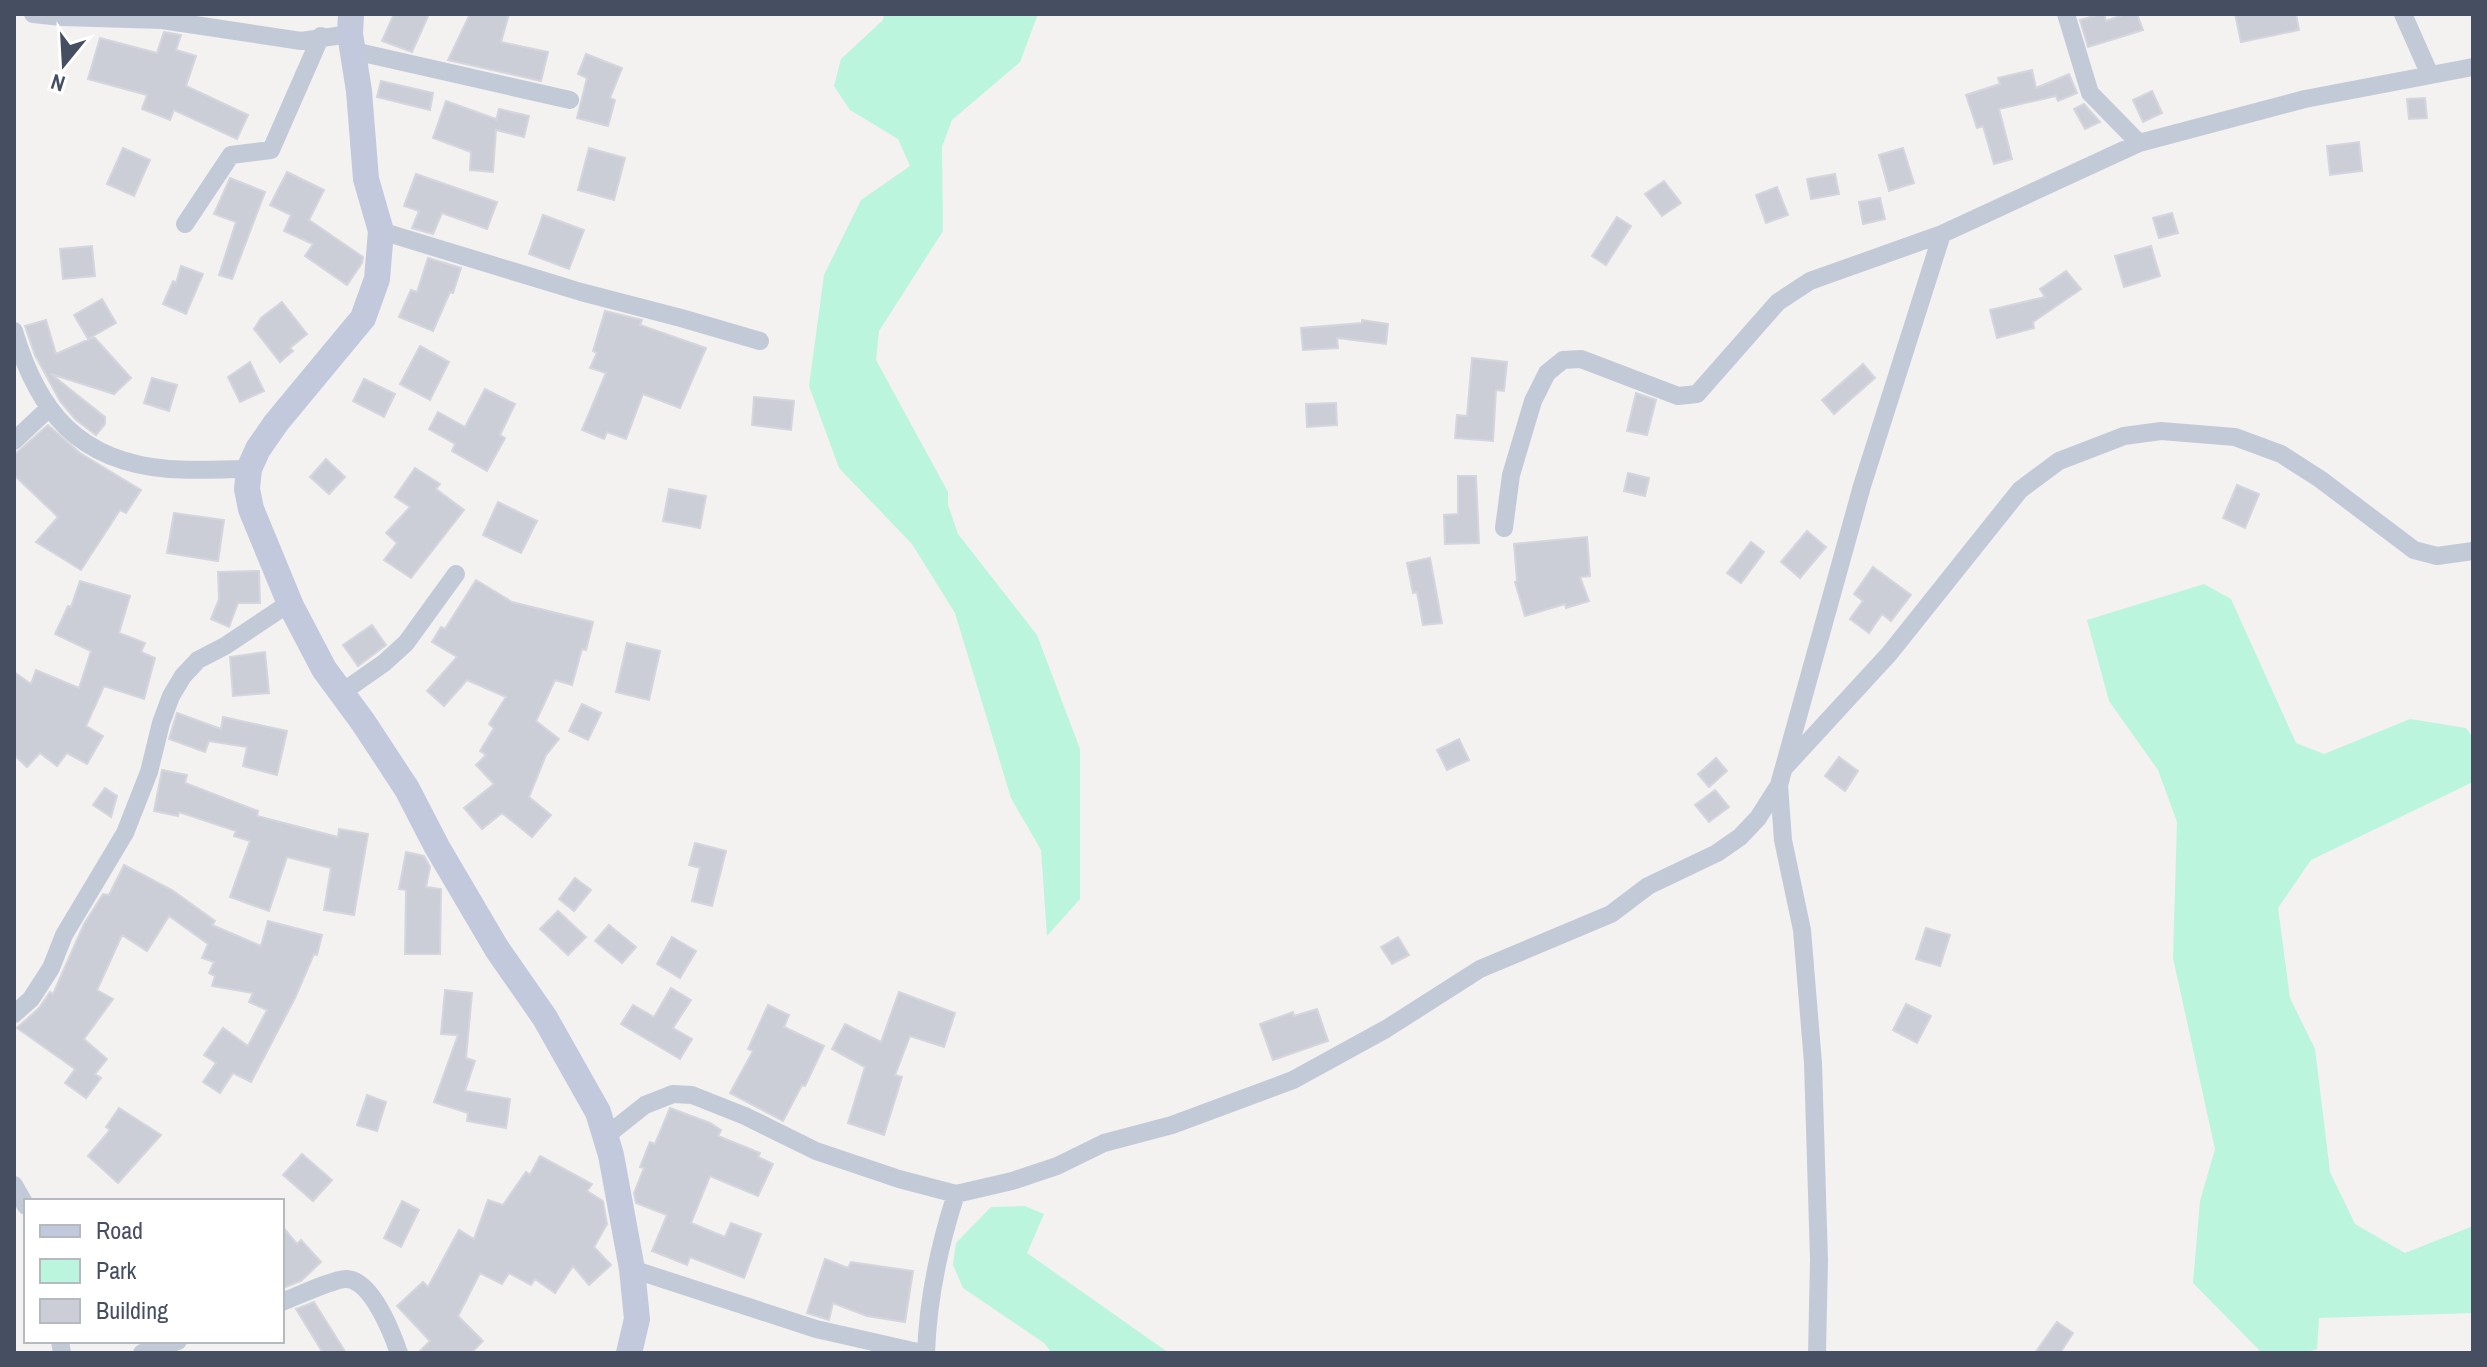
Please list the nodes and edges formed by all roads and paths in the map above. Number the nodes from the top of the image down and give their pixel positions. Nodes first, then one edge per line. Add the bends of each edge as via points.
1 (33, 14) edge
2 (2066, 14) edge
3 (2403, 14) edge
4 (160, 17) edge
5 (352, 33) edge
6 (321, 36) junction
7 (2473, 67) edge
8 (2430, 75) junction
9 (570, 100) dead end
10 (2139, 143) junction
11 (185, 224) dead end
12 (381, 231) junction
13 (1942, 234) junction
14 (14, 331) edge
15 (760, 341) dead end
16 (48, 409) junction
17 (14, 441) edge
18 (249, 469) junction
19 (1504, 528) dead end
20 (2473, 551) edge
21 (456, 574) dead end
22 (291, 602) junction
23 (341, 693) junction
24 (1781, 777) junction
25 (14, 1014) edge
26 (606, 1136) junction
27 (14, 1185) edge
28 (956, 1194) junction
29 (24, 1202) edge
30 (632, 1269) junction
31 (284, 1301) edge
32 (172, 1343) edge
33 (142, 1353) edge
34 (399, 1353) edge
35 (629, 1353) edge
36 (924, 1353) edge
37 (1817, 1353) edge

1 - 4 street
2 - 10 street via 2090,93
3 - 8 street
4 - 6 street via 301,41
5 - 6 street
5 - 9 street
5 - 12 street via 366,179
6 - 11 street via 271,150 231,155
7 - 8 street
8 - 10 street via 2305,99
10 - 13 street
12 - 15 street
12 - 18 street via 377,279 363,318 276,423
13 - 19 street via 1810,281 1778,302 1697,394 1678,396 1581,359 1563,360 1547,373 1533,401 1511,475
13 - 24 street via 1862,486
14 - 16 street via 25,368
16 - 17 street
16 - 18 street via 71,433 133,463 169,469
18 - 22 street via 251,509
20 - 24 street via 2437,556 2414,550 2281,454 2235,437 2161,431 2124,436 2059,461 2020,490 1889,654
21 - 23 street via 406,643
22 - 23 street
22 - 25 street via 198,660 183,676 161,723 125,833 64,935 51,968
23 - 26 street via 407,789 497,949 545,1018
24 - 28 street via 1758,818 1717,853 1648,886 1611,914 1480,969 1293,1080 1172,1125 1104,1143 1057,1166
24 - 37 street via 1783,840 1802,930 1813,1063
26 - 28 street via 645,1105 673,1094 692,1095 816,1151
26 - 30 street
27 - 29 street
28 - 36 street via 931,1293
30 - 35 street via 637,1319
30 - 36 street via 816,1329
31 - 34 street via 345,1278 360,1283 392,1331
32 - 33 street

